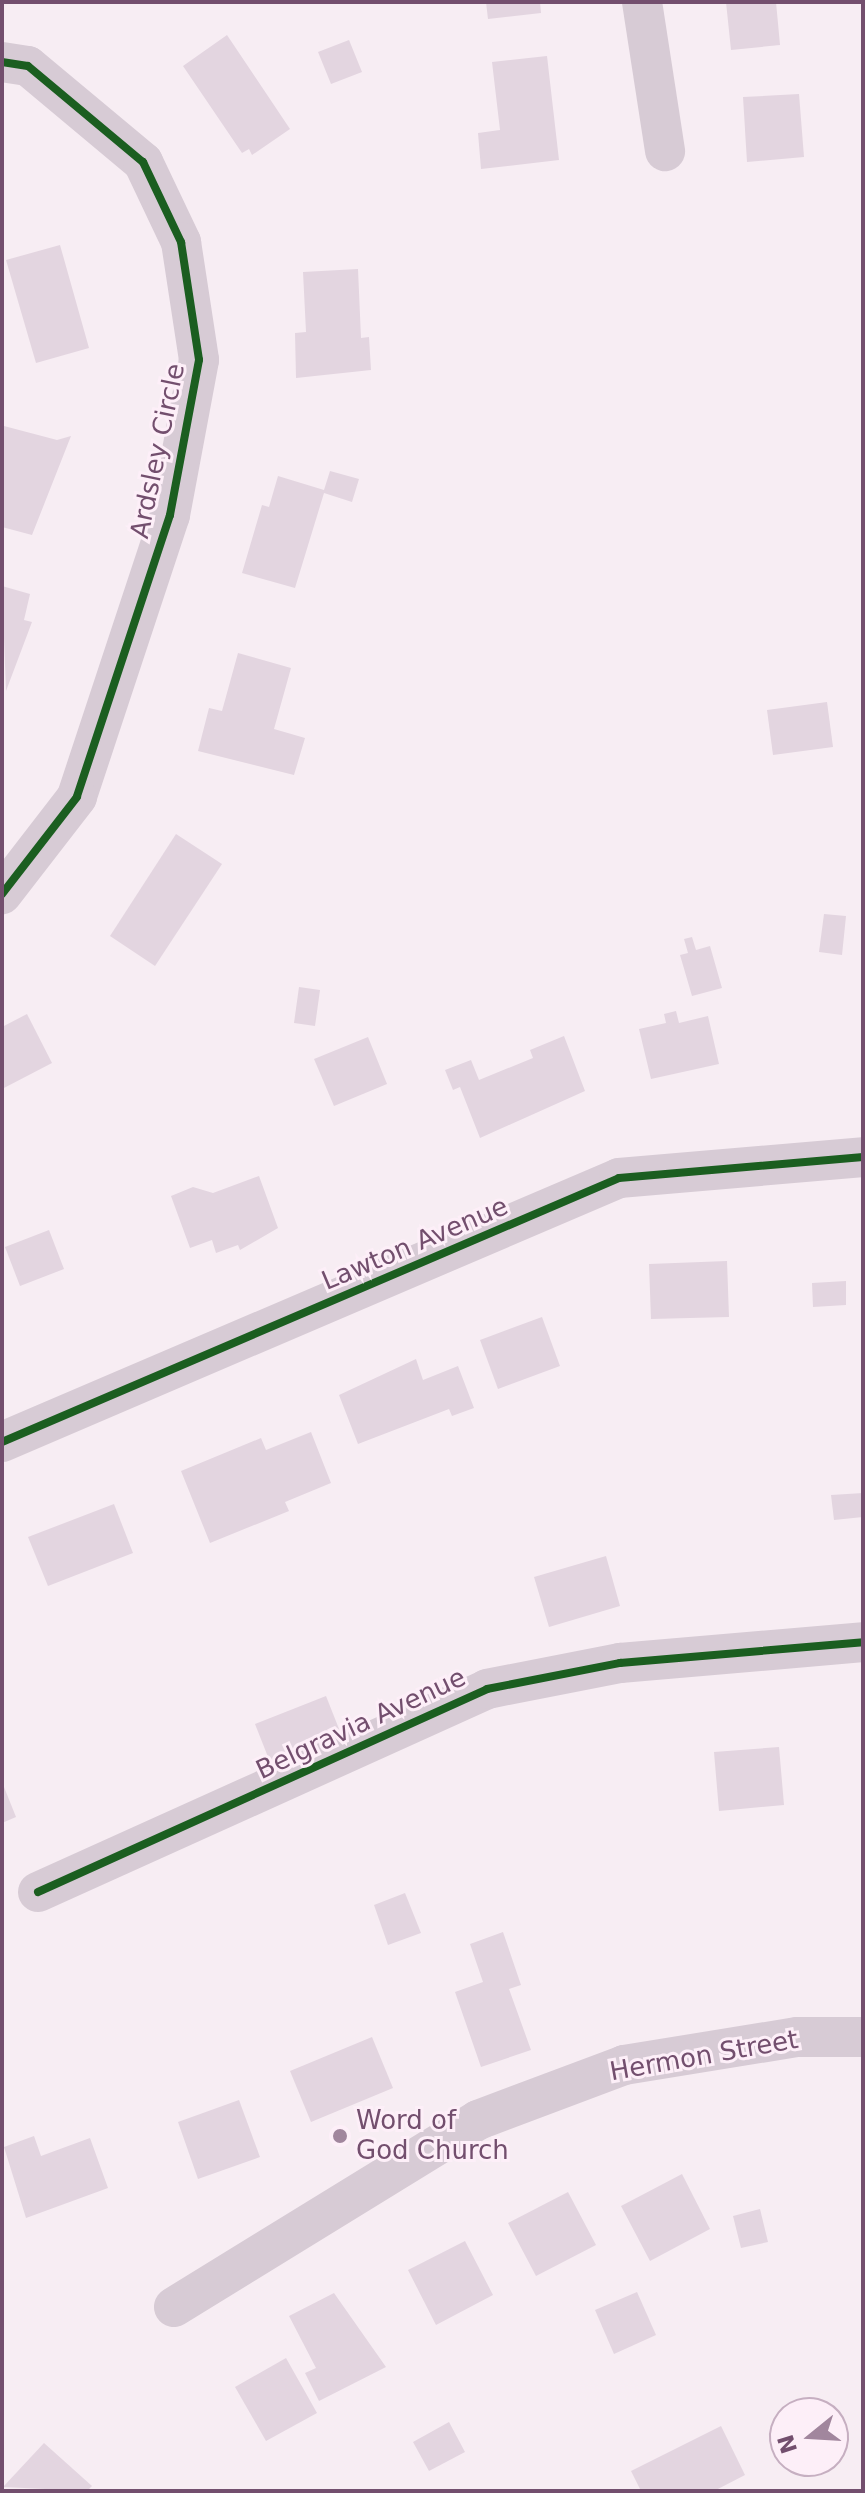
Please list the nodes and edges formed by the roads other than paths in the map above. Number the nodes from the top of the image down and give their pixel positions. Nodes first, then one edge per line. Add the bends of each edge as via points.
1 (642, 2) edge
2 (2, 62) edge
3 (665, 151) dead end
4 (2, 894) edge
5 (863, 1157) edge
6 (2, 1442) edge
7 (863, 1642) edge
8 (38, 1892) dead end
9 (863, 2037) edge
10 (174, 2307) dead end

1 - 3 street
2 - 4 street, Ardsley Circle via 28,66 143,162 181,242 199,360 170,515 77,797
5 - 6 street, Lawton Avenue via 619,1178
7 - 8 street, Belgravia Avenue via 620,1663 487,1689
9 - 10 street, Hermon Street via 797,2037 624,2065 478,2120

